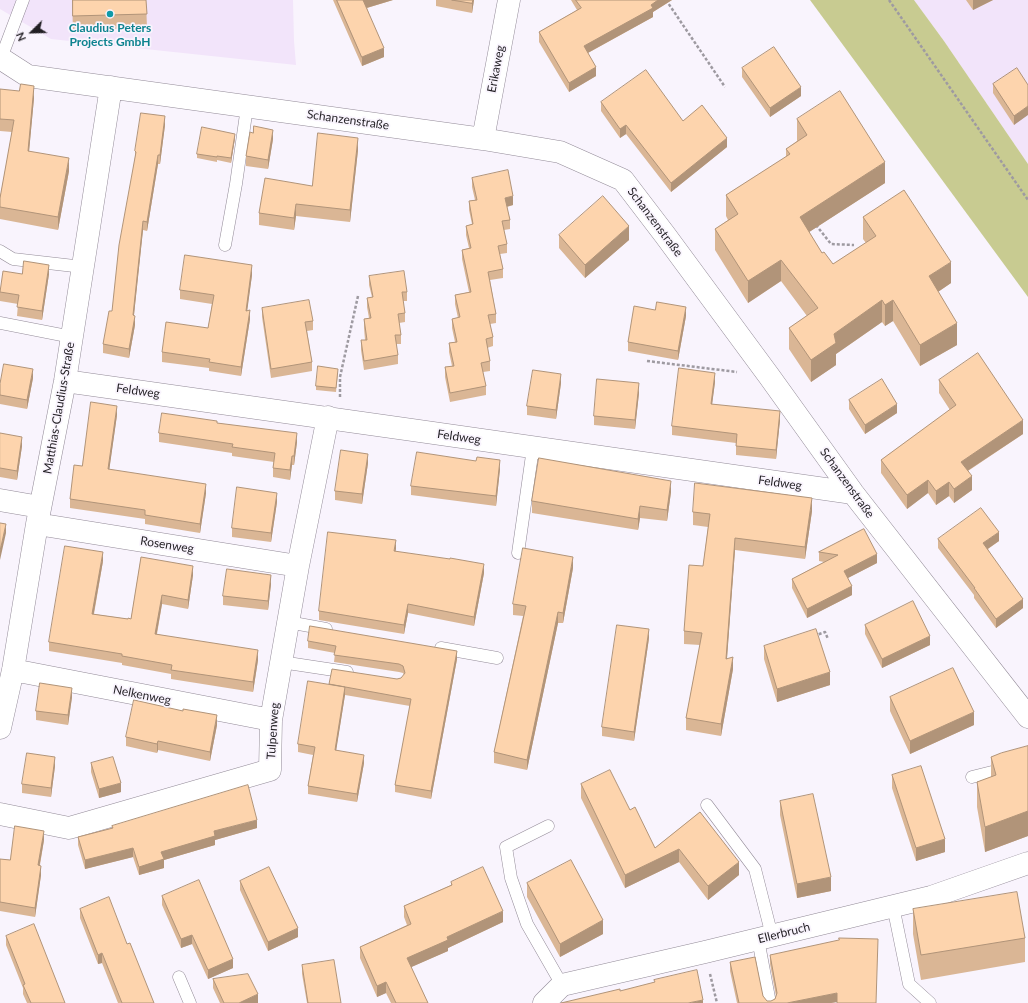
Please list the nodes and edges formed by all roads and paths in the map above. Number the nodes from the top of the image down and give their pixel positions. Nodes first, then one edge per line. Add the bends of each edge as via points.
1 (23, 0) edge
2 (509, 0) edge
3 (666, 0) edge
4 (889, 0) edge
5 (0, 59) edge
6 (725, 87) dead end
7 (111, 88) junction
8 (247, 107) junction
9 (483, 139) junction
10 (1028, 200) edge
11 (812, 219) edge
12 (225, 245) dead end
13 (854, 245) dead end
14 (0, 251) edge
15 (83, 268) junction
16 (358, 296) dead end
17 (0, 323) edge
18 (72, 337) junction
19 (647, 361) dead end
20 (769, 376) junction
21 (65, 381) junction
22 (334, 418) junction
23 (533, 448) junction
24 (853, 493) junction
25 (0, 500) edge
26 (39, 516) junction
27 (518, 553) dead end
28 (298, 566) junction
29 (288, 622) junction
30 (335, 630) edge
31 (812, 637) edge
32 (828, 639) dead end
33 (428, 646) edge
34 (497, 658) dead end
35 (281, 662) junction
36 (13, 670) junction
37 (359, 674) edge
38 (1028, 717) edge
39 (271, 720) junction
40 (0, 728) edge
41 (1028, 763) edge
42 (972, 777) dead end
43 (707, 805) dead end
44 (0, 814) edge
45 (548, 826) dead end
46 (1028, 863) edge
47 (893, 906) junction
48 (765, 937) junction
49 (705, 952) junction
50 (179, 977) dead end
51 (562, 985) junction
52 (190, 1003) edge
53 (544, 1003) edge
54 (717, 1003) edge
55 (770, 1003) edge
56 (930, 1003) edge

1 - 5 lane
2 - 9 street, Erikaweg
3 - 6 path
4 - 10 path
5 - 7 street, Schanzenstraße via 28,76
7 - 8 street, Schanzenstraße
7 - 15 street, Matthias-Claudius-Straße
8 - 9 street, Schanzenstraße
8 - 12 lane
9 - 20 street, Schanzenstraße via 560,152 623,180
11 - 13 path via 831,244
14 - 15 lane via 13,259
15 - 18 street, Matthias-Claudius-Straße
16 - 22 path via 340,377
17 - 18 lane
18 - 21 street, Matthias-Claudius-Straße
19 - 20 path
20 - 24 street, Schanzenstraße
21 - 22 street, Feldweg
21 - 26 street, Matthias-Claudius-Straße
22 - 23 street, Feldweg
22 - 28 street, Tulpenweg
23 - 24 street, Feldweg
23 - 27 lane
24 - 38 street, Schanzenstraße
25 - 26 street, Rosenweg
26 - 28 street, Rosenweg
26 - 36 street, Matthias-Claudius-Straße
28 - 29 street, Tulpenweg
29 - 30 lane
29 - 35 street, Tulpenweg
31 - 32 path via 825,632
33 - 34 lane
35 - 37 lane
35 - 39 street, Tulpenweg
36 - 39 street, Nelkenweg
36 - 40 street, Matthias-Claudius-Straße
39 - 44 street, Tulpenweg via 270,770 69,828
41 - 42 lane
43 - 48 lane via 755,869
45 - 51 lane via 506,847 511,878 527,924
46 - 47 street, Ellerbruch via 931,897
47 - 48 street, Ellerbruch
47 - 56 lane via 909,984
48 - 49 street, Ellerbruch
48 - 55 lane
49 - 51 street, Ellerbruch
49 - 54 path
50 - 52 lane
51 - 53 street

